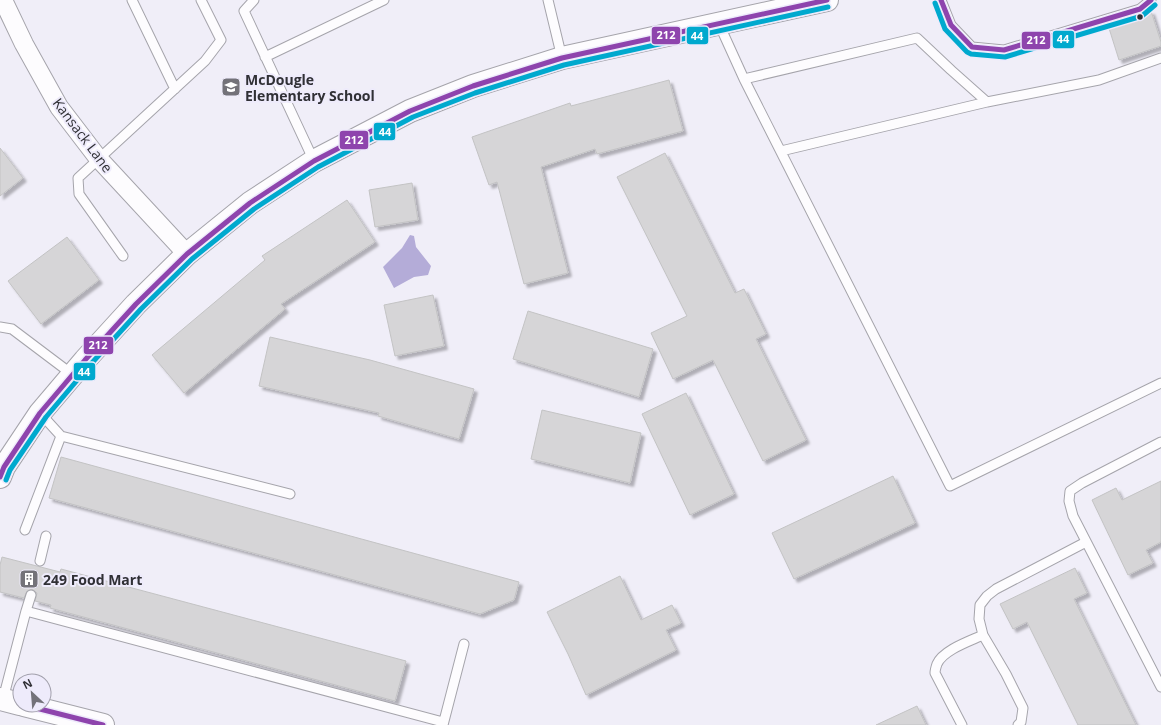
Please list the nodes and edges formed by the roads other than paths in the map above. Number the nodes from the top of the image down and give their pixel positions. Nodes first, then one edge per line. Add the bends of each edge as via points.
1 (3, 0) edge
2 (132, 0) edge
3 (201, 0) edge
4 (254, 0) edge
5 (384, 0) edge
6 (548, 0) edge
7 (827, 0) edge
8 (941, 0) edge
9 (1151, 0) edge
10 (718, 24) junction
11 (265, 58) junction
12 (562, 58) junction
13 (1161, 58) edge
14 (744, 79) junction
15 (175, 89) junction
16 (987, 102) junction
17 (781, 151) junction
18 (98, 158) junction
19 (314, 161) junction
20 (187, 254) junction
21 (123, 256) dead end
22 (0, 327) edge
23 (73, 374) junction
24 (1161, 383) edge
25 (40, 413) junction
26 (61, 436) junction
27 (1161, 442) edge
28 (0, 477) edge
29 (290, 494) dead end
30 (25, 530) dead end
31 (46, 536) dead end
32 (1086, 542) junction
33 (40, 561) dead end
34 (31, 595) dead end
35 (26, 611) junction
36 (983, 635) junction
37 (464, 644) dead end
38 (1161, 687) edge
39 (8, 701) edge
40 (52, 712) edge
41 (443, 724) edge
42 (103, 725) edge
43 (962, 725) edge
44 (1018, 725) edge

1 - 18 street, Kansack Lane via 59,107
2 - 15 lane
3 - 15 lane via 221,40 205,62
4 - 11 lane via 244,11
5 - 11 lane
6 - 12 lane
7 - 10 street
8 - 9 lane via 951,25 972,47 1004,50 1140,9
10 - 12 street
10 - 14 lane
11 - 19 lane
12 - 19 street via 473,86 410,111
13 - 16 lane via 1099,80
14 - 16 lane via 918,38
14 - 17 lane
15 - 18 lane
16 - 17 lane
17 - 24 lane via 950,486
18 - 20 street, Kansack Lane
18 - 21 lane via 78,178 79,194
19 - 20 street via 250,203
20 - 23 street via 136,304
22 - 23 lane via 12,329
23 - 25 street
25 - 26 lane
25 - 28 street
26 - 29 lane
26 - 30 lane
27 - 32 lane via 1082,483 1070,492 1071,508
31 - 33 lane
32 - 36 lane via 987,596 980,605 979,620
32 - 38 lane
34 - 35 lane
35 - 39 lane
35 - 41 lane
36 - 43 lane via 953,648 937,662 935,673
36 - 44 lane via 1023,708 1021,722
37 - 41 lane
40 - 42 street

